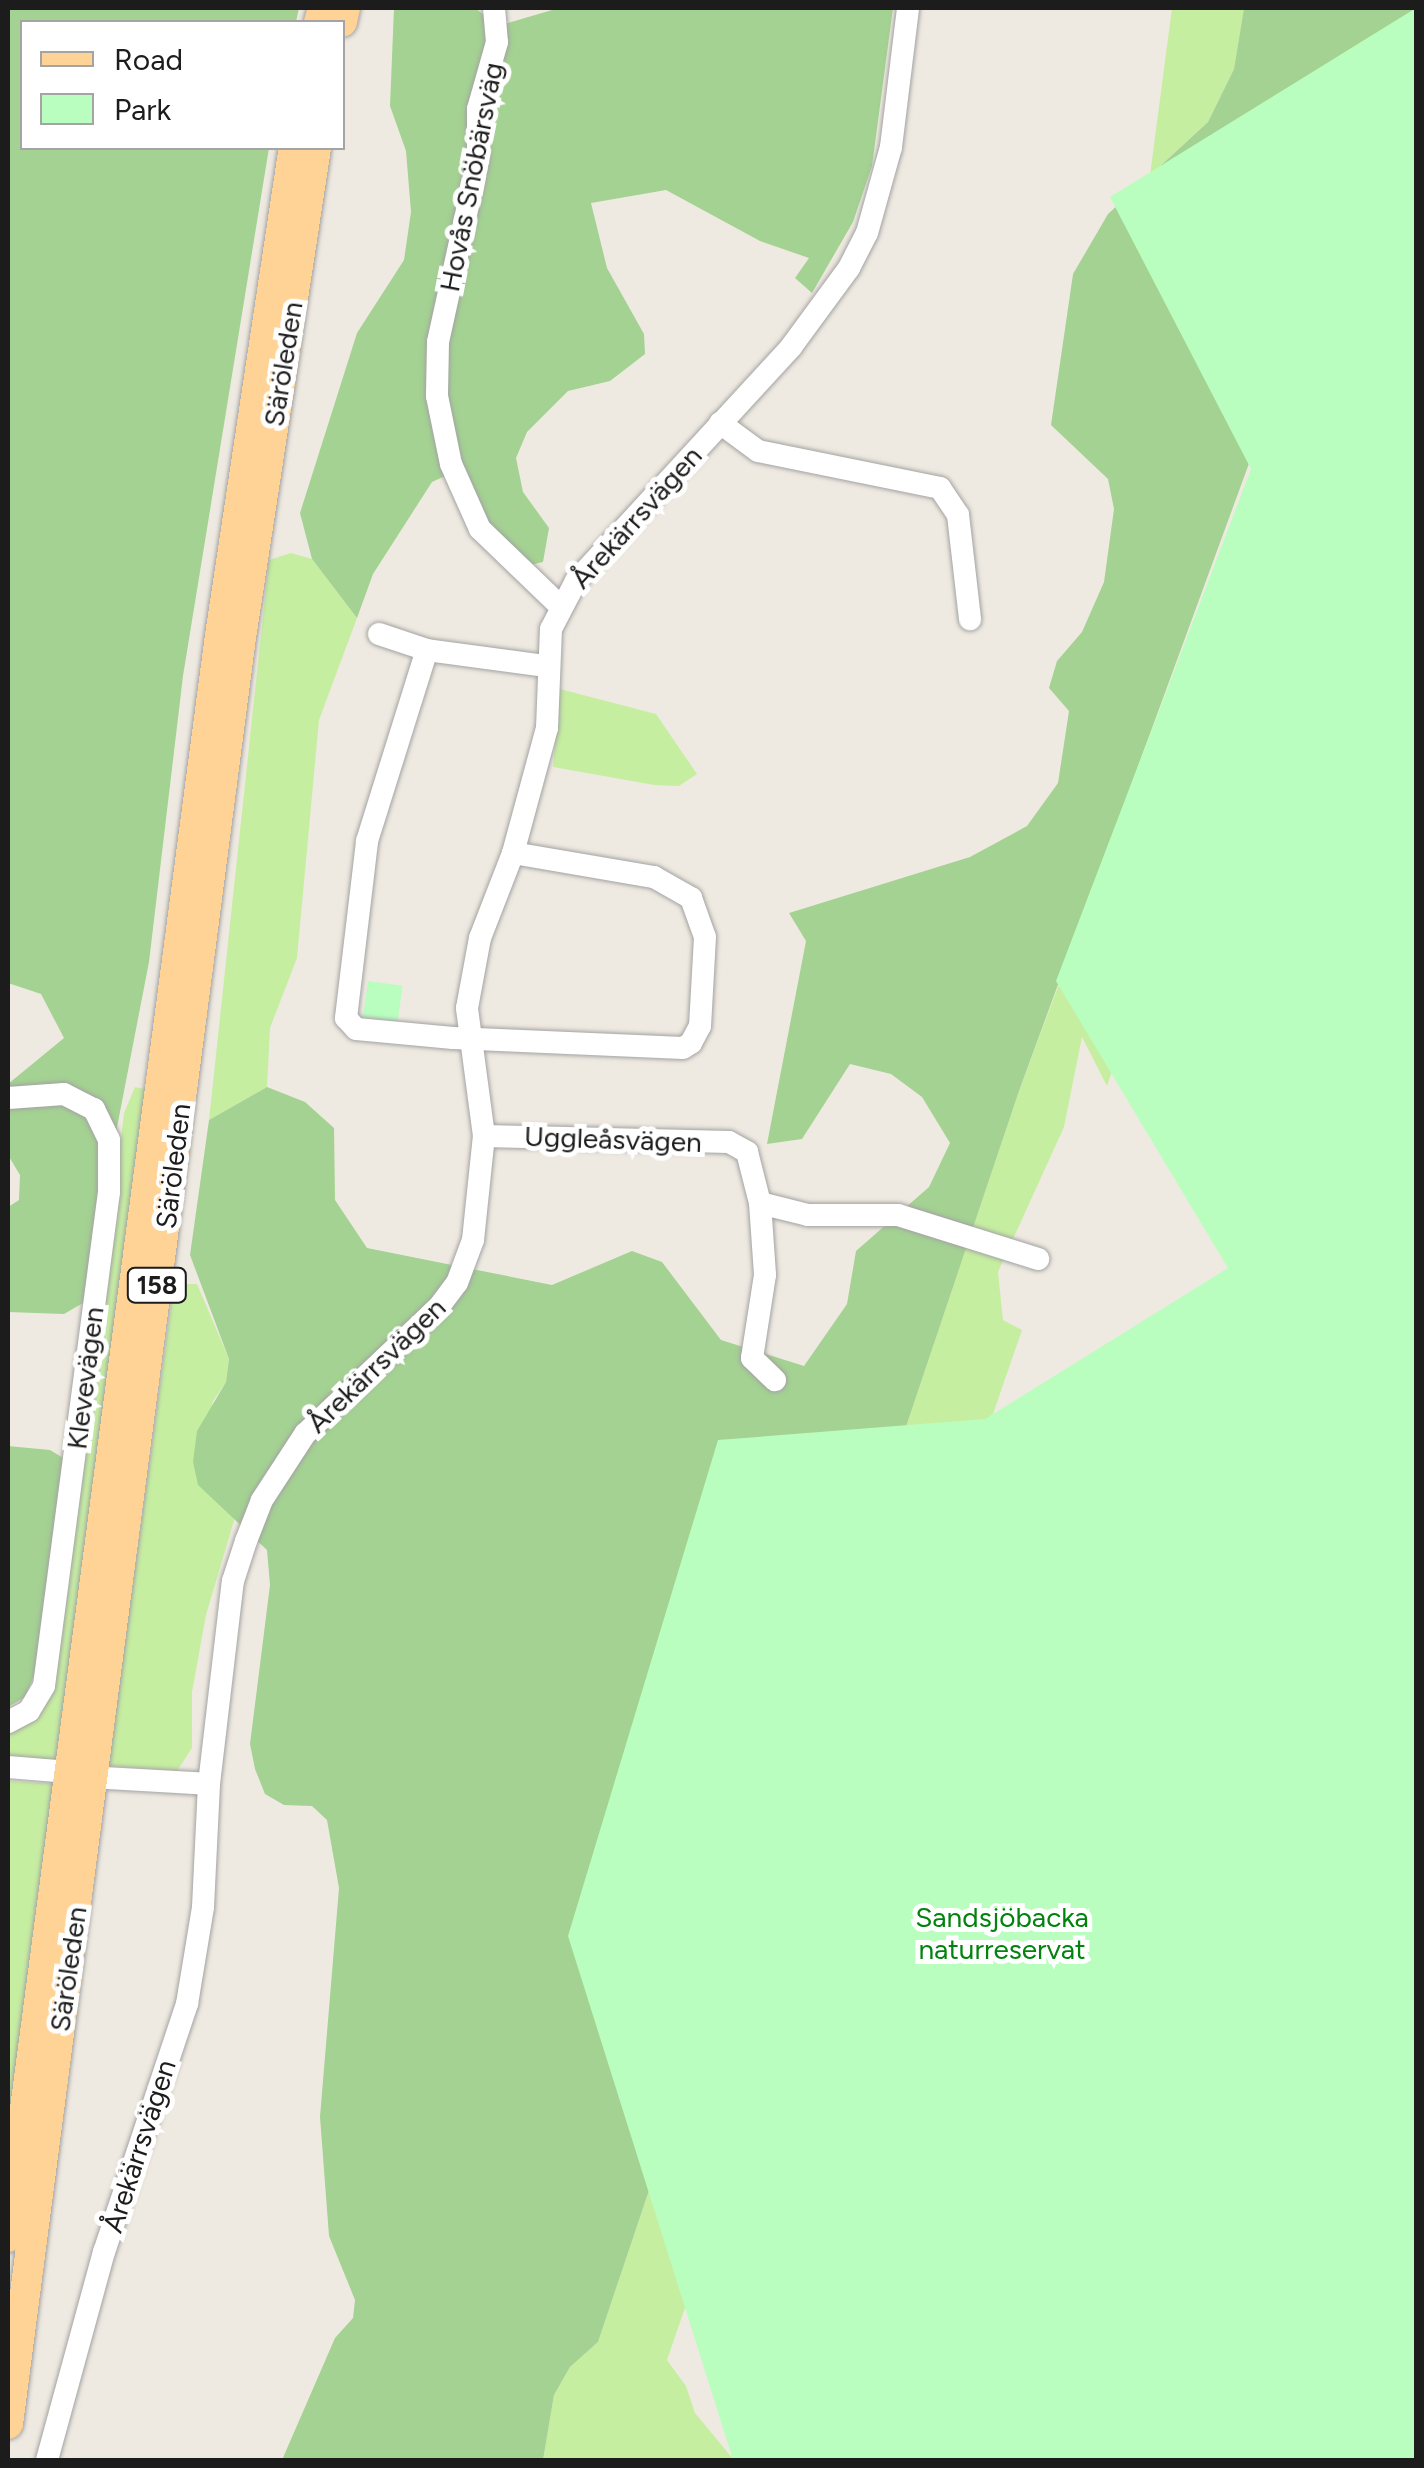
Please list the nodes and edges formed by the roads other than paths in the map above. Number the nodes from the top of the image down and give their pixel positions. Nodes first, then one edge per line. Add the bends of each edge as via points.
1 (494, 8) edge
2 (908, 8) edge
3 (294, 150) edge
4 (316, 150) edge
5 (720, 423) junction
6 (560, 606) junction
7 (970, 619) dead end
8 (379, 634) dead end
9 (427, 650) junction
10 (544, 666) junction
11 (513, 852) junction
12 (468, 1038) junction
13 (8, 1098) edge
14 (484, 1136) junction
15 (760, 1203) junction
16 (1038, 1259) dead end
17 (775, 1380) dead end
18 (8, 1722) edge
19 (8, 1767) edge
20 (57, 1771) dead end
21 (106, 1778) dead end
22 (209, 1784) junction
23 (8, 2237) edge
24 (8, 2424) edge
25 (46, 2460) edge

1 - 6 street, Hovås Snöbärsväg via 497,42 478,109 478,160 438,342 437,396 451,464 480,530
2 - 5 street, Årekärrsvägen via 891,147 863,242 798,338
3 - 23 main road, Säröleden / 158 via 219,642
4 - 24 main road, Säröleden / 158 via 240,644
5 - 6 street, Årekärrsvägen
5 - 7 street via 758,451 940,488 958,515
6 - 10 street, Årekärrsvägen
8 - 9 street
9 - 10 street
9 - 12 street via 368,841 346,1018 356,1029
10 - 11 street, Årekärrsvägen via 547,728
11 - 12 street, Årekärrsvägen via 472,969
11 - 12 street via 654,877 684,892 702,918 705,938 700,1026 683,1048
12 - 14 street, Årekärrsvägen
13 - 18 street, Klevevägen via 74,1096 101,1117 109,1140 109,1192 48,1666 36,1704
14 - 15 street, Uggleåsvägen via 736,1144 747,1152
14 - 22 street, Årekärrsvägen via 479,1212 457,1283 329,1406 262,1500 233,1581
15 - 16 street via 808,1215 898,1215
15 - 17 street, Uggleåsvägen via 765,1297 752,1358
19 - 20 street
21 - 22 street
22 - 25 street, Årekärrsvägen via 203,1907 187,2004 104,2252

